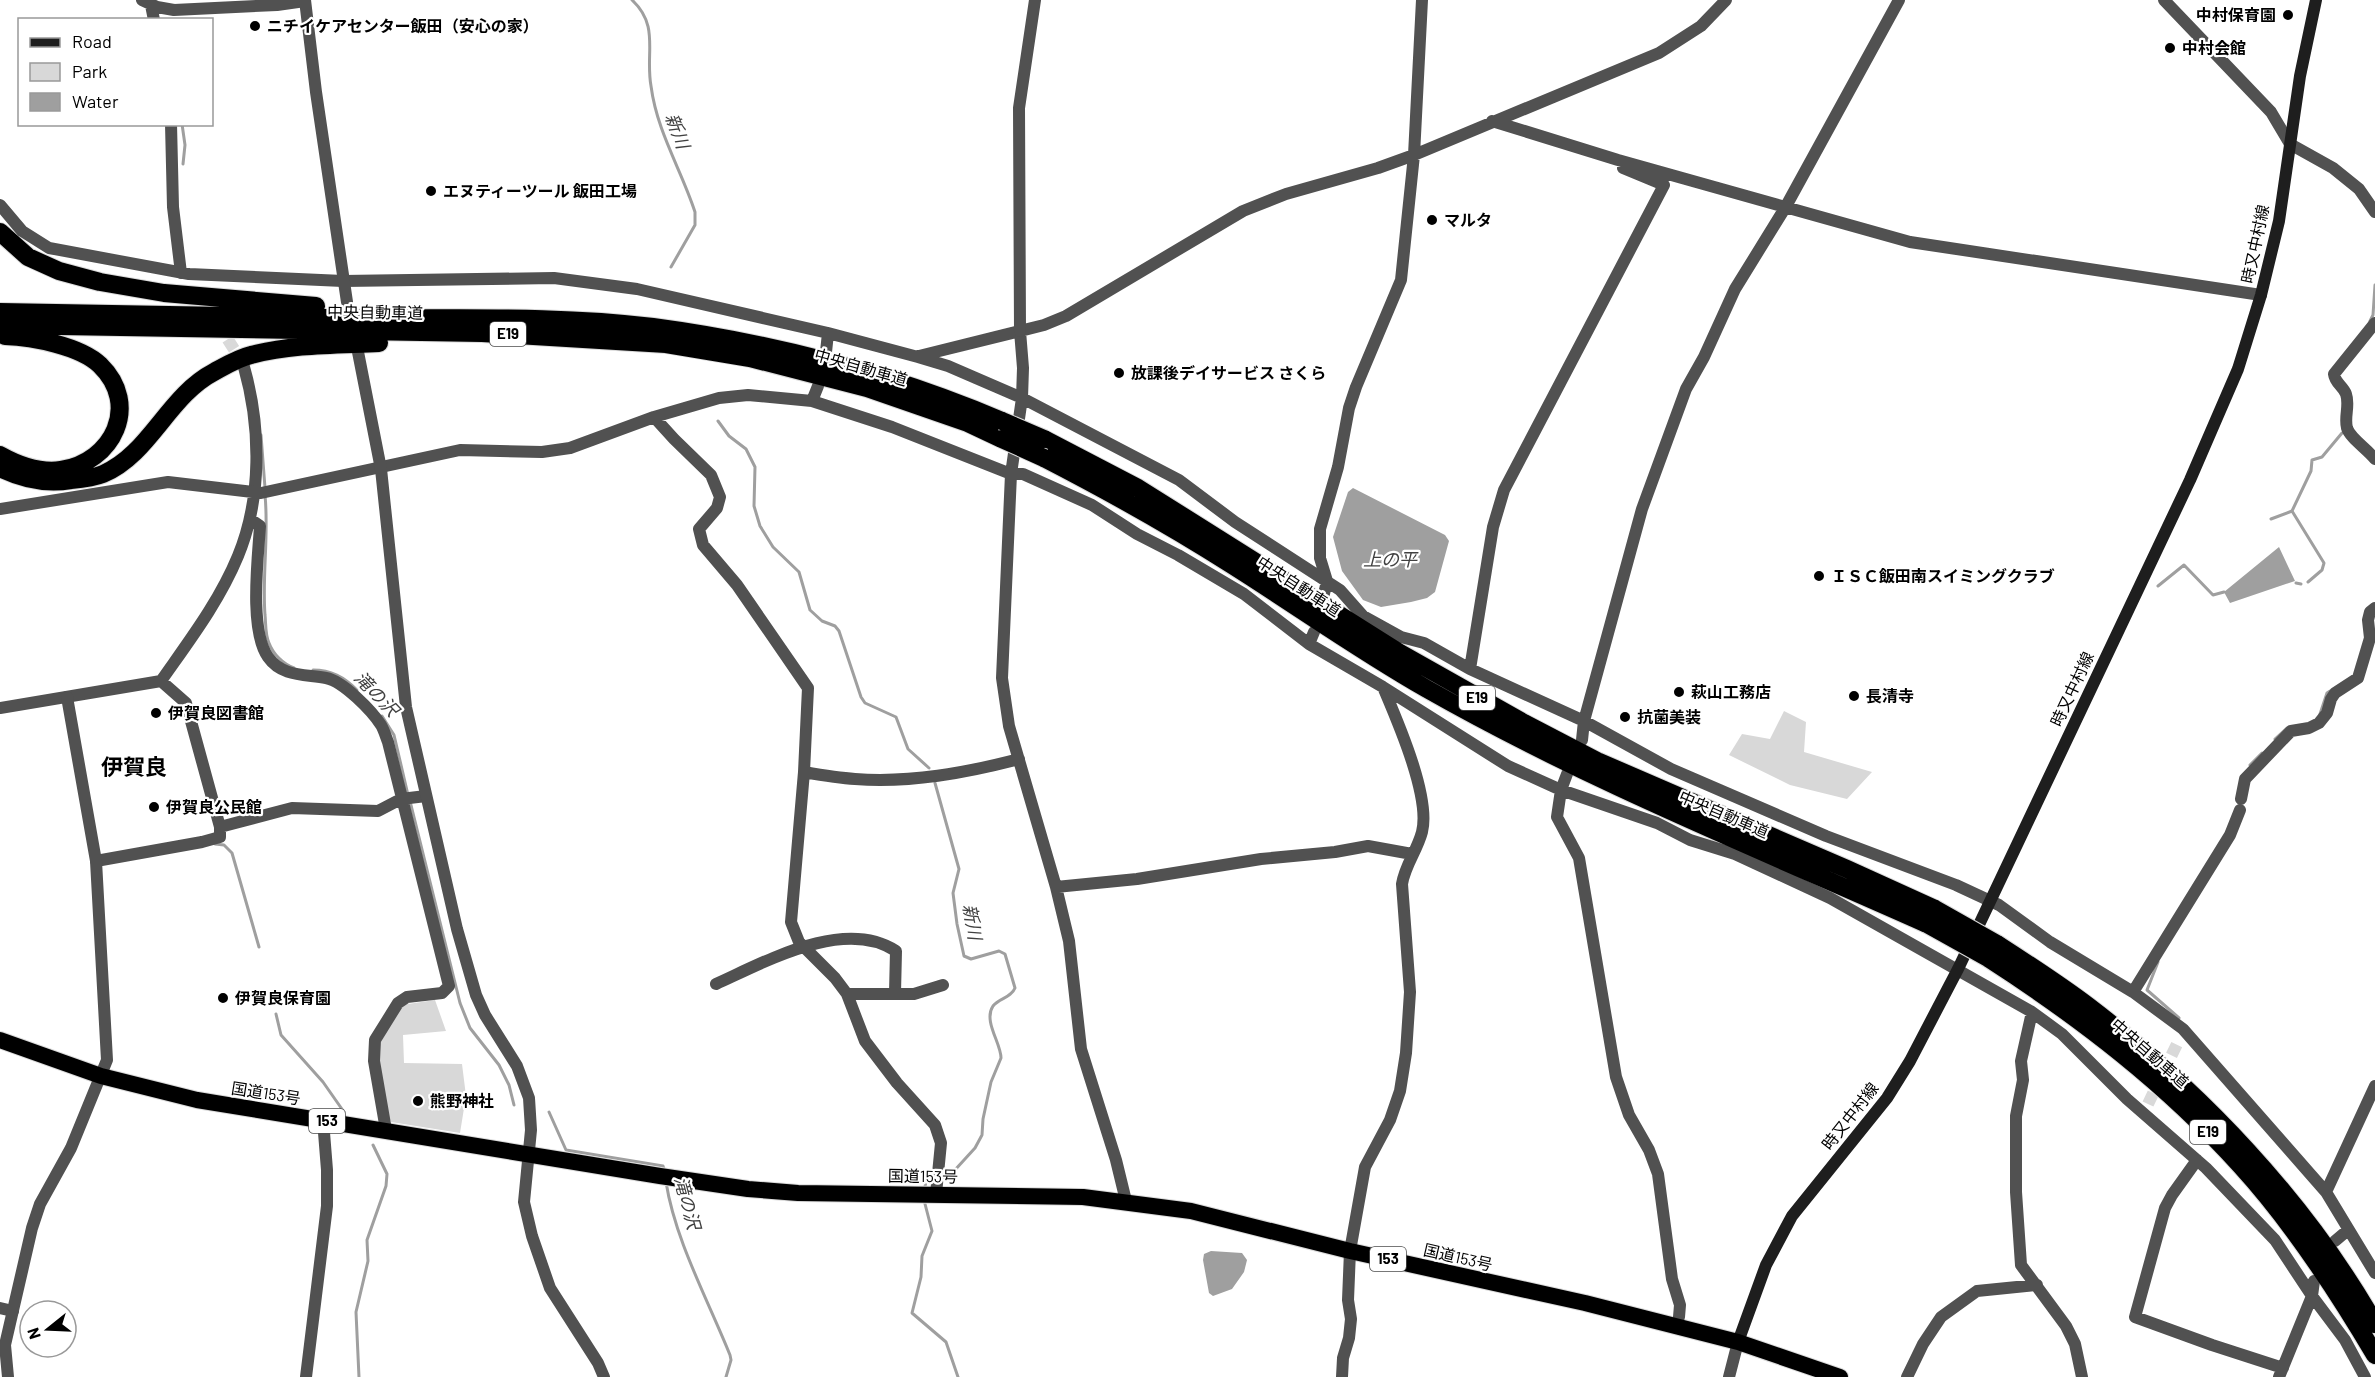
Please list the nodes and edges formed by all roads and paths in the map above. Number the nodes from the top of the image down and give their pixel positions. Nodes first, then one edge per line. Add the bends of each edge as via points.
1 (1035, 0) edge
2 (1422, 0) edge
3 (1726, 0) edge
4 (1899, 0) edge
5 (2164, 0) edge
6 (2316, 0) edge
7 (305, 1) edge
8 (151, 6) edge
9 (1492, 121) junction
10 (171, 126) edge
11 (2290, 144) junction
12 (1414, 155) junction
13 (1618, 160) junction
14 (0, 205) edge
15 (1785, 208) junction
16 (2375, 212) edge
17 (0, 232) edge
18 (185, 273) junction
19 (343, 280) junction
20 (199, 292) dead end
21 (2261, 295) junction
22 (347, 302) dead end
23 (0, 312) edge
24 (525, 320) junction
25 (2375, 323) edge
26 (0, 325) edge
27 (1020, 330) junction
28 (828, 333) junction
29 (0, 335) edge
30 (592, 338) junction
31 (357, 352) dead end
32 (826, 352) dead end
33 (918, 357) junction
34 (244, 367) tunnel mouth
35 (818, 386) dead end
36 (1022, 398) junction
37 (812, 401) junction
38 (654, 417) junction
39 (1002, 430) junction
40 (0, 455) edge
41 (2375, 459) edge
42 (0, 468) edge
43 (381, 469) junction
44 (1011, 474) junction
45 (262, 493) junction
46 (0, 508) edge
47 (250, 519) junction
48 (1327, 581) junction
49 (1323, 598) dead end
50 (2375, 608) edge
51 (1470, 669) junction
52 (161, 681) junction
53 (1383, 687) junction
54 (68, 697) junction
55 (0, 708) edge
56 (1584, 721) junction
57 (1582, 740) dead end
58 (1019, 759) junction
59 (804, 772) junction
60 (1567, 774) dead end
61 (1561, 790) junction
62 (423, 796) junction
63 (403, 799) junction
64 (220, 826) junction
65 (1412, 855) junction
66 (96, 861) junction
67 (1056, 887) junction
68 (1991, 901) junction
69 (1931, 917) junction
70 (802, 946) junction
71 (1993, 951) junction
72 (1958, 969) junction
73 (716, 984) dead end
74 (943, 984) dead end
75 (2133, 992) junction
76 (895, 993) junction
77 (847, 994) junction
78 (2032, 1012) junction
79 (2183, 1029) junction
80 (0, 1040) edge
81 (2178, 1042) tunnel mouth
82 (101, 1076) junction
83 (2375, 1086) edge
84 (323, 1120) junction
85 (386, 1130) junction
86 (528, 1156) junction
87 (2197, 1160) junction
88 (2326, 1192) junction
89 (928, 1194) junction
90 (1126, 1202) junction
91 (2348, 1230) junction
92 (2335, 1241) dead end
93 (1350, 1251) junction
94 (2375, 1273) edge
95 (2314, 1281) dead end
96 (2037, 1285) junction
97 (2312, 1296) junction
98 (0, 1308) edge
99 (13, 1311) junction
100 (1679, 1317) dead end
101 (2375, 1324) edge
102 (1738, 1342) junction
103 (2375, 1355) edge
104 (2281, 1372) edge
105 (8, 1377) edge
106 (306, 1377) edge
107 (604, 1377) edge
108 (1342, 1377) edge
109 (1729, 1377) edge
110 (1840, 1377) edge
111 (1907, 1377) edge
112 (2082, 1377) edge
113 (2366, 1377) edge

1 - 27 street via 1018,118
2 - 12 street
3 - 9 street via 1701,26 1659,53
4 - 15 street
5 - 11 street via 2271,112
6 - 11 main road, 時又中村線
7 - 8 street via 170,10
7 - 19 street
9 - 12 street
9 - 13 street
10 - 18 street via 173,207
11 - 16 street via 2333,168 2359,189
11 - 21 main road, 時又中村線 via 2279,221
12 - 27 street via 1243,211 1066,316
12 - 48 street via 1401,280 1353,394 1320,529 1320,558
13 - 15 street
13 - 51 street via 1622,168 1664,185 1504,490 1493,527
14 - 18 street via 22,231 49,248
15 - 21 street via 1910,243
15 - 56 street via 1735,290 1686,389 1642,509
17 - 24 highway via 28,257 59,271 133,289 334,308 493,310
18 - 19 street
18 - 20 street
19 - 22 street
19 - 28 street via 554,278 637,289
21 - 68 main road, 時又中村線 via 2238,369 2190,480
23 - 24 highway, 中央自動車道 / E19
24 - 39 highway, 中央自動車道 / E19 via 652,327 743,342 856,368 960,403
25 - 41 street via 2334,374 2347,396 2347,430
26 - 30 highway, 中央自動車道 / E19
27 - 33 street
27 - 36 street
28 - 32 street
28 - 33 street
29 - 40 highway via 67,347 98,363 113,382 120,402 114,435 103,450 84,464 43,470
30 - 39 highway, 中央自動車道 / E19 via 675,345 802,370
30 - 42 highway via 351,344 249,355 196,384 132,453 102,474 58,482 27,478
31 - 43 street
33 - 36 street
34 - 45 street
35 - 37 street
36 - 44 street
36 - 48 street via 1179,480 1235,522
37 - 38 street via 748,395 719,398
37 - 44 street via 892,427
38 - 43 street via 570,448 542,452 460,450
38 - 59 street via 711,475 720,497 717,508 699,529 703,545 737,585 808,688
39 - 69 highway, 中央自動車道 / E19, bridge via 1230,564 1426,688 1534,747 1666,810
39 - 69 highway, 中央自動車道 / E19, bridge via 1044,439 1138,489 1400,653 1524,723 1598,761 1847,869
43 - 45 street
43 - 62 street via 402,682
44 - 53 street via 1023,474 1092,506 1178,555
44 - 58 street via 1002,678 1009,726
45 - 46 street via 168,482
45 - 47 street
47 - 52 street via 238,556 211,608
47 - 63 street via 260,526 257,618 268,657 292,674 339,683 381,724
48 - 49 street
48 - 51 street via 1363,616
50 - 75 street via 2368,620 2370,638 2358,678 2335,693 2319,723 2291,731 2245,779 2230,835
51 - 56 street
52 - 54 street
52 - 64 street via 186,703
53 - 61 street via 1508,766
53 - 65 street via 1408,747 1419,790 1422,832
54 - 55 street
54 - 66 street
56 - 57 street
56 - 68 street via 1671,769
58 - 59 street via 969,772 885,780
58 - 67 street
59 - 70 street via 791,921
60 - 61 street
61 - 72 street via 1735,854 1830,898
61 - 100 street via 1557,817 1579,858 1616,1077 1629,1115 1658,1174
62 - 63 street
62 - 86 street via 476,995 516,1066 529,1098
63 - 64 street via 378,811 292,808
63 - 85 street via 449,986 442,993 407,996 398,1003 375,1040 374,1061
64 - 66 street via 220,837
65 - 67 street via 1368,846
65 - 93 street via 1402,884 1410,992 1406,1053 1390,1120 1365,1167
66 - 82 street via 106,1060
67 - 90 street via 1069,941 1081,1049
68 - 72 main road, 時又中村線
68 - 75 street
69 - 71 highway, 中央自動車道 / E19, bridge
70 - 73 street
70 - 76 street via 846,939 890,947 897,951
70 - 77 street
71 - 101 highway, 中央自動車道 / E19 via 2078,999 2124,1034 2215,1118 2290,1200
71 - 103 highway, 中央自動車道 / E19 via 2114,1047 2197,1121 2241,1167 2278,1211 2348,1309
72 - 78 street
72 - 102 main road, 時又中村線 via 1887,1098 1792,1216 1766,1265
74 - 76 street via 914,994
75 - 79 street
76 - 77 street
77 - 89 street via 865,1041 935,1125 941,1143
78 - 87 street via 2146,1109
78 - 96 street via 2021,1061 2023,1080 2016,1116 2016,1192 2021,1265
79 - 81 street
79 - 88 street
80 - 82 highway, 国道153号 / 153
82 - 84 highway, 国道153号 / 153 via 197,1100
82 - 99 street via 40,1204
83 - 88 street
84 - 85 highway, 国道153号 / 153
84 - 106 street via 327,1206
85 - 86 highway, 国道153号 / 153
86 - 89 highway, 国道153号 / 153 via 748,1189
86 - 107 street via 524,1202 532,1236 550,1287
87 - 97 street via 2276,1240
87 - 104 street via 2165,1208 2135,1317
88 - 91 street
89 - 90 highway, 国道153号 / 153 via 1040,1195
90 - 93 highway, 国道153号 / 153 via 1191,1211
91 - 92 street
91 - 94 street
93 - 102 highway, 国道153号 / 153 via 1585,1303
93 - 108 street via 1351,1319
95 - 97 street
96 - 111 street via 1977,1291 1941,1317
96 - 112 street via 2075,1344
97 - 104 street
97 - 113 street via 2345,1340
98 - 99 street
99 - 105 street via 6,1345
102 - 109 street
102 - 110 highway, 国道153号 / 153

